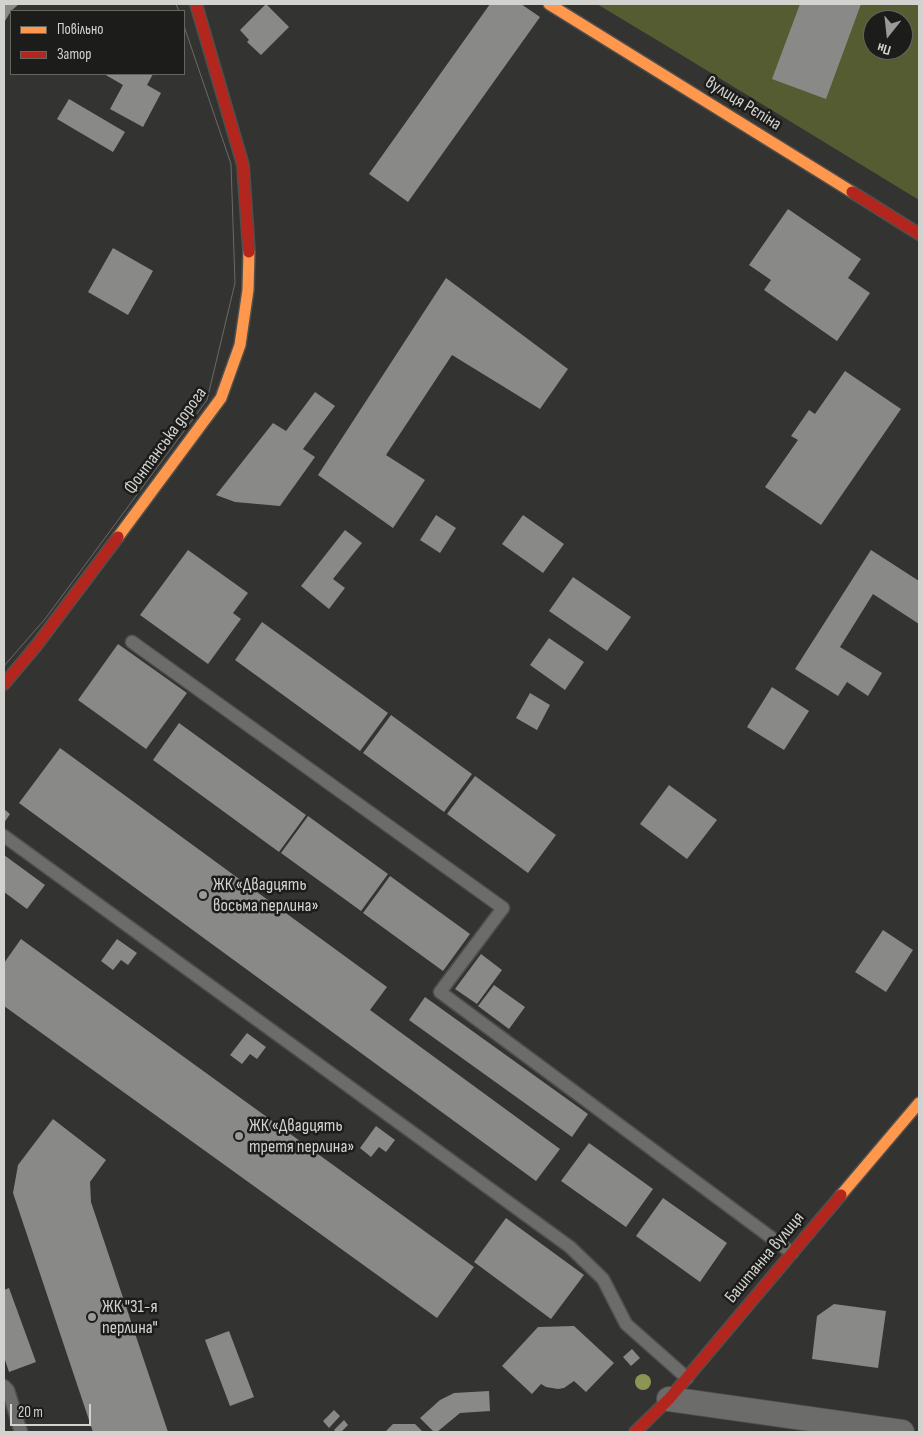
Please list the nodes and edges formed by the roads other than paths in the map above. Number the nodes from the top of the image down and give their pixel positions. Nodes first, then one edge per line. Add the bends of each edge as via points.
1 (196, 4) edge
2 (549, 4) edge
3 (919, 234) edge
4 (132, 642) dead end
5 (4, 684) edge
6 (4, 836) edge
7 (919, 1103) edge
8 (792, 1253) junction
9 (687, 1378) junction
10 (4, 1386) edge
11 (669, 1398) junction
12 (21, 1432) edge
13 (635, 1432) edge
14 (902, 1432) edge

1 - 5 street, Фонтанська дорога via 243,165 249,238 248,290 240,345 221,398 36,646
2 - 3 street, вулиця Рєпіна
4 - 8 lane via 503,908 440,992
6 - 9 lane via 570,1247 603,1279 626,1324
7 - 8 street, Баштанна вулиця
8 - 9 street, Баштанна вулиця
9 - 11 street, Баштанна вулиця
10 - 12 lane
11 - 13 street, Баштанна вулиця
11 - 14 street

